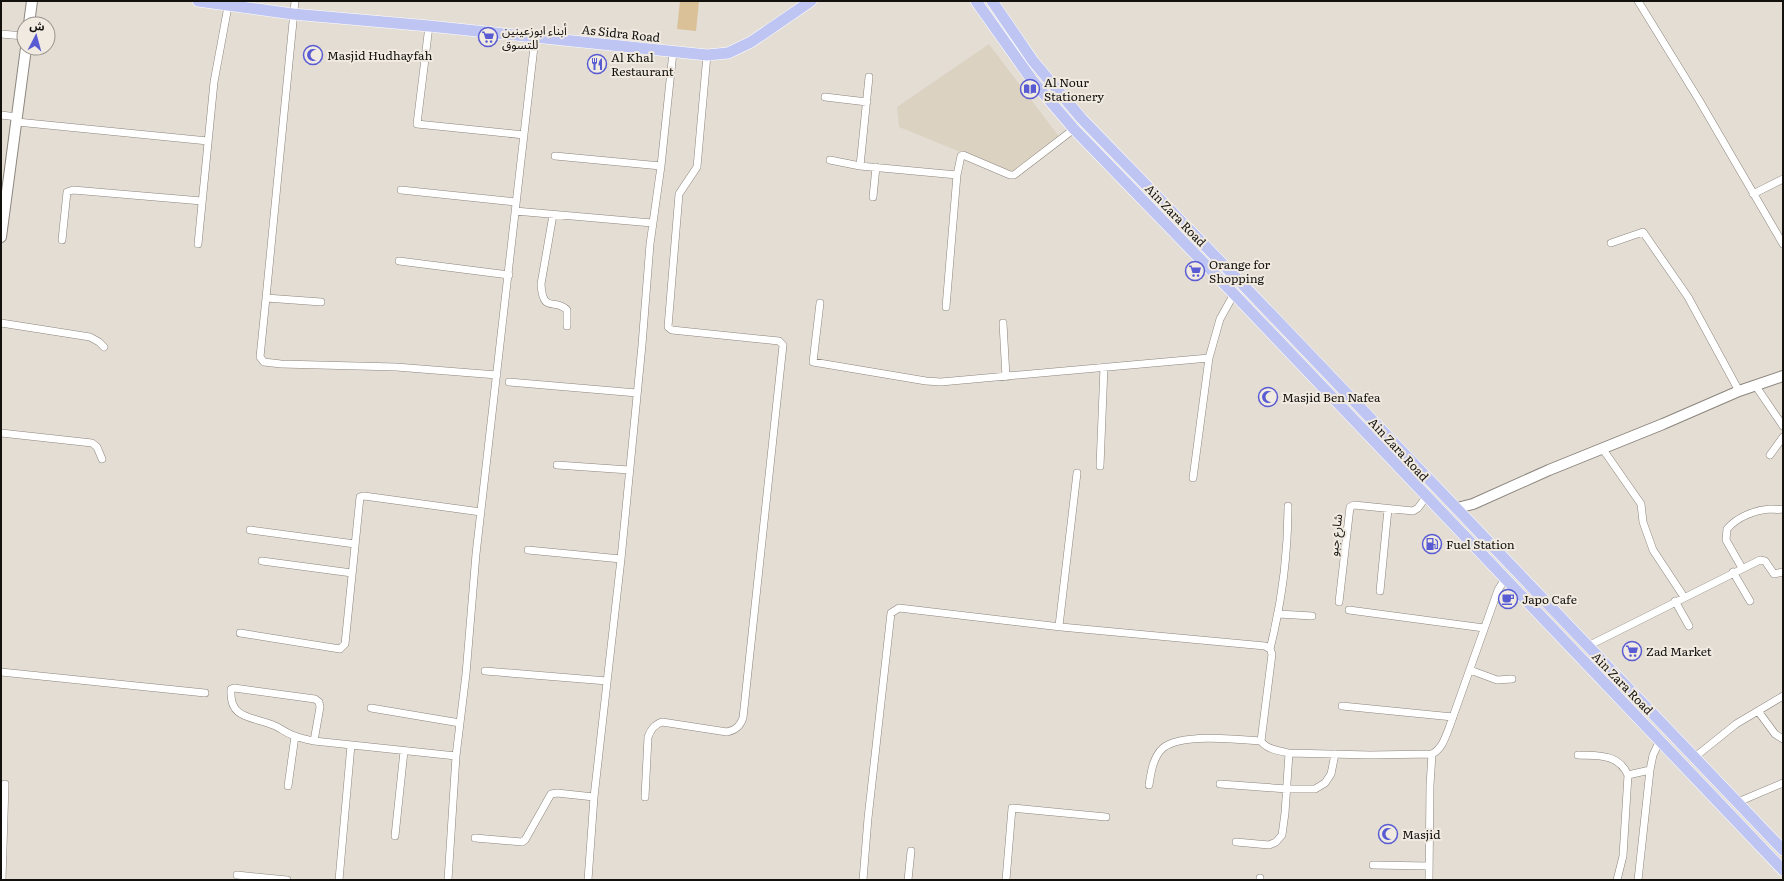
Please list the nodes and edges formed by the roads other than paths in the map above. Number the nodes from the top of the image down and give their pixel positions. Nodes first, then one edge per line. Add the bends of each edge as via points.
1 (32, 1) edge
2 (198, 1) edge
3 (295, 1) edge
4 (811, 1) edge
5 (976, 1) edge
6 (992, 1) edge
7 (1638, 1) edge
8 (228, 3) edge
9 (293, 14) junction
10 (30, 16) edge
11 (429, 26) junction
12 (1, 34) edge
13 (16, 35) edge
14 (536, 38) junction
15 (673, 52) junction
16 (707, 55) junction
17 (25, 56) edge
18 (869, 77) dead end
19 (825, 97) dead end
20 (867, 102) junction
21 (1, 115) edge
22 (17, 119) junction
23 (1074, 129) junction
24 (524, 135) junction
25 (208, 141) junction
26 (555, 156) dead end
27 (830, 160) dead end
28 (661, 166) junction
29 (860, 166) junction
30 (876, 167) junction
31 (957, 175) junction
32 (1783, 179) edge
33 (401, 190) dead end
34 (1753, 194) junction
35 (873, 197) dead end
36 (202, 201) junction
37 (516, 202) junction
38 (515, 210) junction
39 (553, 215) junction
40 (2, 222) edge
41 (652, 223) junction
42 (1, 237) edge
43 (62, 240) dead end
44 (1611, 243) dead end
45 (198, 244) dead end
46 (1783, 244) edge
47 (399, 261) dead end
48 (509, 275) junction
49 (1234, 294) junction
50 (266, 298) junction
51 (321, 302) dead end
52 (820, 303) dead end
53 (946, 307) dead end
54 (1, 323) edge
55 (1003, 323) dead end
56 (567, 326) dead end
57 (104, 347) dead end
58 (1209, 358) junction
59 (1104, 367) junction
60 (497, 375) junction
61 (1783, 376) edge
62 (1006, 377) junction
63 (509, 382) dead end
64 (1755, 385) junction
65 (1739, 391) junction
66 (637, 393) junction
67 (1783, 426) edge
68 (1, 433) edge
69 (1783, 437) edge
70 (1602, 448) junction
71 (1770, 455) dead end
72 (102, 459) dead end
73 (557, 465) dead end
74 (1100, 466) dead end
75 (629, 470) junction
76 (1076, 473) dead end
77 (1193, 478) dead end
78 (1426, 497) junction
79 (1479, 502) junction
80 (1288, 506) dead end
81 (1457, 508) junction
82 (1388, 509) junction
83 (1783, 509) edge
84 (481, 512) junction
85 (1470, 523) junction
86 (250, 530) dead end
87 (355, 544) junction
88 (528, 550) dead end
89 (621, 559) junction
90 (262, 562) dead end
91 (1742, 568) junction
92 (1733, 572) junction
93 (1783, 572) edge
94 (352, 573) junction
95 (1505, 579) junction
96 (1380, 591) dead end
97 (1684, 597) junction
98 (1675, 601) junction
99 (1750, 601) dead end
100 (1339, 602) dead end
101 (1349, 610) dead end
102 (1279, 614) junction
103 (1312, 616) dead end
104 (1059, 626) junction
105 (1689, 626) dead end
106 (1484, 628) junction
107 (240, 633) dead end
108 (1588, 646) junction
109 (1270, 649) junction
110 (1470, 670) junction
111 (485, 671) dead end
112 (1, 672) edge
113 (1512, 679) dead end
114 (607, 681) junction
115 (205, 693) dead end
116 (1783, 696) edge
117 (1342, 706) dead end
118 (371, 708) dead end
119 (1758, 711) junction
120 (1453, 717) junction
121 (460, 723) junction
122 (295, 736) junction
123 (1783, 739) edge
124 (1660, 740) junction
125 (314, 741) junction
126 (1261, 741) junction
127 (351, 745) junction
128 (404, 751) junction
129 (1289, 752) junction
130 (1335, 754) junction
131 (1432, 754) junction
132 (1578, 755) dead end
133 (456, 756) junction
134 (1695, 757) junction
135 (1650, 770) junction
136 (1628, 775) junction
137 (1783, 783) edge
138 (5, 784) dead end
139 (1220, 784) dead end
140 (1149, 785) dead end
141 (288, 786) dead end
142 (1287, 789) junction
143 (594, 797) junction
144 (645, 797) dead end
145 (1738, 802) junction
146 (2, 812) edge
147 (1106, 817) dead end
148 (395, 836) dead end
149 (475, 838) dead end
150 (1236, 842) dead end
151 (1783, 850) edge
152 (911, 851) dead end
153 (1373, 865) dead end
154 (1429, 866) junction
155 (1783, 870) edge
156 (237, 875) dead end
157 (2, 880) edge
158 (287, 880) edge
159 (339, 880) edge
160 (448, 880) edge
161 (588, 880) edge
162 (863, 880) edge
163 (908, 880) edge
164 (1006, 880) edge
165 (1429, 880) edge
166 (1617, 880) edge
167 (1638, 880) edge

1 - 10 street
2 - 8 main road, As Sidra Road
3 - 9 street
4 - 16 main road, As Sidra Road via 751,42 728,53
5 - 23 main road, Ain Zara Road via 1032,80
6 - 81 main road, Ain Zara Road via 1033,61 1073,110
7 - 34 street
8 - 9 main road, As Sidra Road
8 - 25 street via 214,82
9 - 11 main road, As Sidra Road
9 - 50 street
11 - 14 main road, As Sidra Road
11 - 24 street via 417,124
12 - 13 street
14 - 15 main road, As Sidra Road
14 - 24 street
15 - 16 main road, As Sidra Road
15 - 28 street
16 - 144 street via 698,167 678,194 668,327 672,330 779,341 783,345 743,718 736,729 727,732 662,722 651,729 648,738
17 - 22 street
18 - 20 street
19 - 20 street
20 - 29 street
21 - 22 street
22 - 25 street
22 - 40 street
23 - 31 street via 1014,175 962,155
23 - 49 main road, Ain Zara Road
24 - 37 street
25 - 36 street
26 - 28 street
27 - 29 street
28 - 41 street
29 - 30 street
30 - 31 street
30 - 35 street
31 - 53 street
32 - 34 street
33 - 37 street
34 - 46 street
36 - 43 street via 73,190 66,192
36 - 45 street
37 - 38 street
38 - 39 street
38 - 48 street
39 - 41 street
39 - 56 street via 541,284 542,295 548,304 567,310
40 - 42 street
41 - 66 street
44 - 65 street via 1643,232 1688,297
47 - 48 street
48 - 60 street
49 - 58 street via 1220,319
49 - 78 main road, Ain Zara Road
50 - 51 street
50 - 60 street via 260,357 264,362 396,367
52 - 62 street via 813,361 815,364 941,382
54 - 57 street via 90,337
55 - 62 street
58 - 59 street
58 - 77 street
59 - 62 street
59 - 74 street
60 - 84 street
61 - 64 street
63 - 66 street
64 - 65 street
64 - 67 street
65 - 70 street
66 - 75 street
68 - 72 street via 92,444 97,447
69 - 71 street
70 - 79 street
70 - 97 street via 1641,504 1643,522 1653,550
73 - 75 street
75 - 89 street
76 - 104 street
78 - 82 street, شارع جبو via 1414,511
78 - 95 main road, Ain Zara Road
79 - 81 street
79 - 85 street
80 - 102 street via 1286,563
81 - 85 main road, Ain Zara Road
82 - 96 street
82 - 100 street, شارع جبو via 1354,505 1350,507
83 - 91 street via 1762,510 1742,517 1727,528 1726,540
84 - 87 street via 360,497
84 - 121 street
85 - 108 main road, Ain Zara Road
86 - 87 street
87 - 94 street
88 - 89 street
89 - 114 street
90 - 94 street
91 - 92 street
91 - 93 street via 1763,560 1774,574
92 - 97 street
92 - 99 street
94 - 107 street via 345,644 340,649
95 - 106 street via 1498,590
95 - 124 main road, Ain Zara Road
97 - 98 street
98 - 105 street
98 - 108 street
101 - 106 street
102 - 103 street
102 - 109 street
104 - 109 street via 1265,646
104 - 162 street via 899,608 891,613
106 - 110 street
108 - 134 main road, Ain Zara Road
109 - 126 street via 1272,654
110 - 113 street via 1497,680
110 - 120 street
111 - 114 street
112 - 115 street
114 - 143 street
116 - 119 street
117 - 120 street
118 - 121 street
119 - 123 street via 1775,734
119 - 134 street via 1736,724
120 - 131 street via 1440,749
121 - 133 street
122 - 125 street
122 - 125 street via 238,712 231,699 232,688 315,699 320,707
122 - 141 street
124 - 135 street
124 - 155 main road, Ain Zara Road
125 - 127 street
126 - 129 street via 1276,750
126 - 140 street via 1213,738 1173,742 1162,749 1156,759
127 - 128 street
127 - 159 street
128 - 133 street
128 - 148 street
129 - 130 street
129 - 142 street
130 - 131 street
130 - 142 street via 1331,774 1325,783 1315,789
131 - 154 street
132 - 136 street via 1610,757 1621,764
133 - 160 street
134 - 145 main road, Ain Zara Road
135 - 136 street
135 - 167 street
136 - 166 street via 1623,856
137 - 145 street
138 - 146 street
139 - 142 street
142 - 150 street via 1284,828 1276,842 1264,845
143 - 149 street via 554,793 522,842
143 - 161 street
145 - 151 main road, Ain Zara Road
146 - 157 street
147 - 164 street via 1012,808
152 - 163 street
153 - 154 street
154 - 165 street
156 - 158 street

